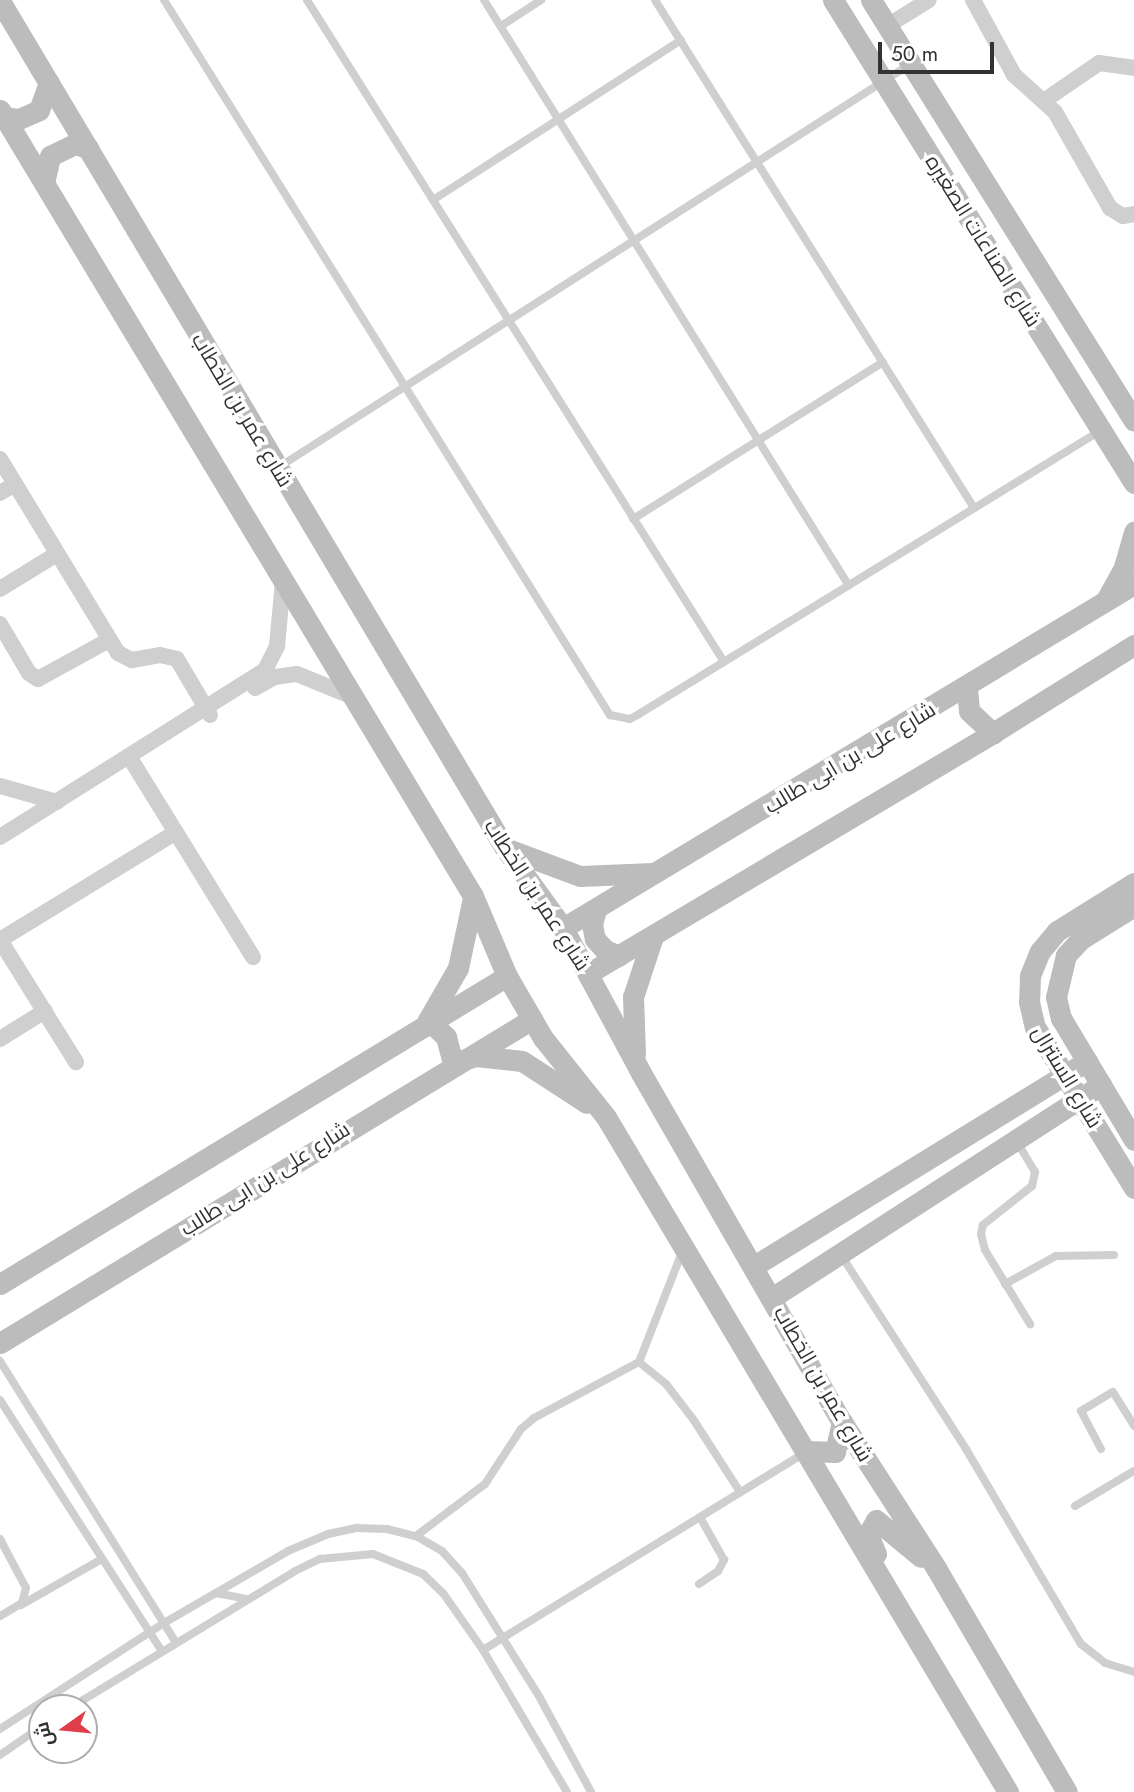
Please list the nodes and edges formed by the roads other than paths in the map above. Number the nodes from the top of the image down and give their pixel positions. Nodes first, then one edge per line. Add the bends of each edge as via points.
1 (164, 0) edge
2 (307, 0) edge
3 (484, 0) edge
4 (541, 0) edge
5 (656, 0) edge
6 (833, 0) edge
7 (871, 0) edge
8 (929, 0) edge
9 (974, 0) edge
10 (0, 1) edge
11 (500, 26) junction
12 (887, 26) junction
13 (681, 40) junction
14 (911, 64) junction
15 (1134, 68) edge
16 (884, 81) junction
17 (50, 83) junction
18 (1045, 100) junction
19 (2, 113) edge
20 (558, 119) junction
21 (88, 148) junction
22 (757, 162) junction
23 (44, 183) junction
24 (433, 200) junction
25 (1134, 214) edge
26 (634, 241) junction
27 (509, 321) junction
28 (883, 362) junction
29 (406, 387) junction
30 (1134, 421) edge
31 (1101, 431) junction
32 (758, 440) junction
33 (0, 459) edge
34 (277, 469) junction
35 (1134, 483) edge
36 (15, 484) junction
37 (0, 493) edge
38 (974, 508) junction
39 (633, 519) junction
40 (1134, 531) edge
41 (57, 554) junction
42 (283, 582) junction
43 (1134, 584) edge
44 (849, 586) junction
45 (0, 589) edge
46 (1105, 602) junction
47 (0, 624) edge
48 (109, 640) junction
49 (1134, 645) edge
50 (724, 662) junction
51 (252, 685) junction
52 (967, 688) junction
53 (352, 697) junction
54 (205, 713) junction
55 (993, 733) junction
56 (130, 758) junction
57 (0, 786) edge
58 (57, 802) junction
59 (176, 832) junction
60 (0, 838) edge
61 (505, 848) junction
62 (659, 873) junction
63 (1134, 883) edge
64 (473, 896) junction
65 (1134, 906) edge
66 (596, 910) junction
67 (563, 928) junction
68 (653, 936) junction
69 (0, 940) edge
70 (619, 956) junction
71 (253, 957) dead end
72 (589, 973) junction
73 (507, 976) junction
74 (45, 1011) junction
75 (532, 1019) junction
76 (428, 1020) junction
77 (0, 1039) edge
78 (76, 1062) dead end
79 (1087, 1062) junction
80 (453, 1063) junction
81 (641, 1073) junction
82 (1065, 1075) junction
83 (1101, 1085) junction
84 (1079, 1099) junction
85 (606, 1117) junction
86 (1016, 1140) junction
87 (1134, 1140) edge
88 (940, 1152) junction
89 (956, 1179) junction
90 (1134, 1188) edge
91 (685, 1245) junction
92 (840, 1254) junction
93 (1114, 1255) dead end
94 (754, 1266) junction
95 (0, 1284) edge
96 (1005, 1284) junction
97 (773, 1297) junction
98 (1030, 1324) dead end
99 (0, 1343) edge
100 (0, 1361) edge
101 (639, 1362) junction
102 (0, 1400) edge
103 (842, 1422) junction
104 (1134, 1426) edge
105 (1101, 1449) dead end
106 (808, 1451) junction
107 (1134, 1471) edge
108 (740, 1492) junction
109 (1075, 1506) dead end
110 (700, 1517) junction
111 (416, 1536) junction
112 (0, 1539) edge
113 (102, 1559) junction
114 (936, 1569) junction
115 (699, 1584) dead end
116 (216, 1592) junction
117 (892, 1596) junction
118 (247, 1599) junction
119 (18, 1606) junction
120 (0, 1616) edge
121 (164, 1623) junction
122 (149, 1632) junction
123 (503, 1636) junction
124 (175, 1641) junction
125 (161, 1650) junction
126 (483, 1650) junction
127 (1134, 1672) edge
128 (92, 1694) edge
129 (0, 1729) edge
130 (28, 1736) edge
131 (0, 1755) edge
132 (567, 1792) edge
133 (591, 1792) edge
134 (1008, 1792) edge
135 (1067, 1792) edge

1 - 29 lane
2 - 24 lane
3 - 11 lane
4 - 11 lane
5 - 13 lane
6 - 16 street, شارع الصناعات الصغيره
7 - 12 street, شارع الصناعات الصغيره
8 - 12 street
9 - 18 street via 1014,75
10 - 17 street, شارع عمر بن الخطاب
11 - 20 lane
12 - 14 street, شارع الصناعات الصغيره
13 - 20 lane
13 - 22 lane
14 - 16 lane
14 - 30 street, شارع الصناعات الصغيره
15 - 18 street via 1099,63
16 - 22 lane
16 - 31 street, شارع الصناعات الصغيره
17 - 19 street via 44,104 33,114
17 - 21 street, شارع عمر بن الخطاب
18 - 25 street via 1110,208 1123,216
19 - 23 street
20 - 24 lane
20 - 26 lane
21 - 23 street via 75,144 50,156
21 - 34 street, شارع عمر بن الخطاب
22 - 26 lane
22 - 28 lane
23 - 42 street
24 - 27 lane
26 - 27 lane
26 - 32 lane
27 - 29 lane
27 - 39 lane
28 - 32 lane
28 - 38 lane
29 - 34 lane
29 - 50 lane via 610,715 630,719
31 - 35 street, شارع الصناعات الصغيره
31 - 38 lane
32 - 39 lane
32 - 44 lane
33 - 36 street
34 - 61 street, شارع عمر بن الخطاب
36 - 37 street
36 - 41 street
38 - 44 lane
39 - 50 lane
40 - 46 street via 1124,567
41 - 45 street
41 - 48 street
42 - 51 street via 275,655
42 - 53 street
43 - 46 street, شارع على بن ابى طالب
44 - 50 lane
46 - 52 street, شارع على بن ابى طالب
47 - 48 street via 29,673 38,679
48 - 54 street via 118,653 132,660 160,655 177,659
49 - 55 street
51 - 53 street via 297,674
51 - 54 street
52 - 55 street via 969,710
52 - 62 street, شارع على بن ابى طالب
53 - 64 street
54 - 56 street
55 - 68 street
56 - 58 street
56 - 59 street
57 - 58 street
58 - 60 street
59 - 69 street
59 - 71 street
61 - 62 street via 580,876
61 - 67 street, شارع عمر بن الخطاب
62 - 66 street, شارع على بن ابى طالب
63 - 82 street, شارع السنترال via 1056,931 1040,951 1030,976 1029,1002 1035,1027
64 - 73 street
64 - 76 street via 458,968
65 - 79 street, شارع السنترال via 1081,939 1058,975 1061,1018
66 - 67 street, شارع على بن ابى طالب
66 - 70 street via 592,924 595,939
67 - 72 street, شارع عمر بن الخطاب
68 - 70 street
68 - 81 street via 633,997 632,1036
69 - 74 street
70 - 72 street
72 - 81 street, شارع عمر بن الخطاب
73 - 75 street
73 - 76 street
74 - 77 street
74 - 78 street
75 - 80 street, شارع على بن ابى طالب
75 - 85 street
76 - 80 street via 446,1037
76 - 95 street
79 - 82 street
79 - 83 street, شارع السنترال
80 - 85 street via 476,1056 522,1061
80 - 99 street, شارع على بن ابى طالب
81 - 94 street, شارع عمر بن الخطاب
82 - 84 street, شارع السنترال
82 - 88 street
83 - 84 street
83 - 87 street, شارع السنترال
84 - 86 street
84 - 90 street, شارع السنترال
85 - 91 street
86 - 89 street
86 - 96 lane via 1035,1172 1032,1186 983,1225 981,1234
88 - 89 street
88 - 94 street
89 - 92 street
91 - 101 lane
91 - 106 street
92 - 97 street
92 - 127 lane via 966,1449 1081,1644 1105,1663
93 - 96 lane via 1056,1256
94 - 97 street, شارع عمر بن الخطاب
96 - 98 lane
97 - 103 street, شارع عمر بن الخطاب
100 - 121 lane
101 - 108 lane via 666,1384
101 - 111 lane via 534,1418 521,1429 485,1484
102 - 113 lane
103 - 106 street via 835,1452
103 - 114 street, شارع عمر بن الخطاب
104 - 105 lane via 1112,1392 1081,1411
106 - 108 lane
106 - 117 street
107 - 109 lane
108 - 110 lane
110 - 115 lane via 724,1560 718,1572
110 - 123 lane
111 - 116 lane via 367,1528 328,1534
111 - 123 lane via 442,1551 462,1573
112 - 119 lane via 25,1582 24,1598
113 - 119 lane
113 - 122 lane
114 - 117 street via 882,1521 871,1523 868,1534
114 - 135 street, شارع عمر بن الخطاب
116 - 118 lane
116 - 121 lane
117 - 134 street
118 - 124 lane
118 - 126 lane via 320,1559 373,1554 423,1574 443,1593
119 - 120 lane
121 - 122 lane
121 - 124 lane
122 - 125 lane
122 - 129 lane
123 - 126 lane
123 - 133 lane
124 - 125 lane
125 - 128 lane
126 - 132 lane
130 - 131 lane

